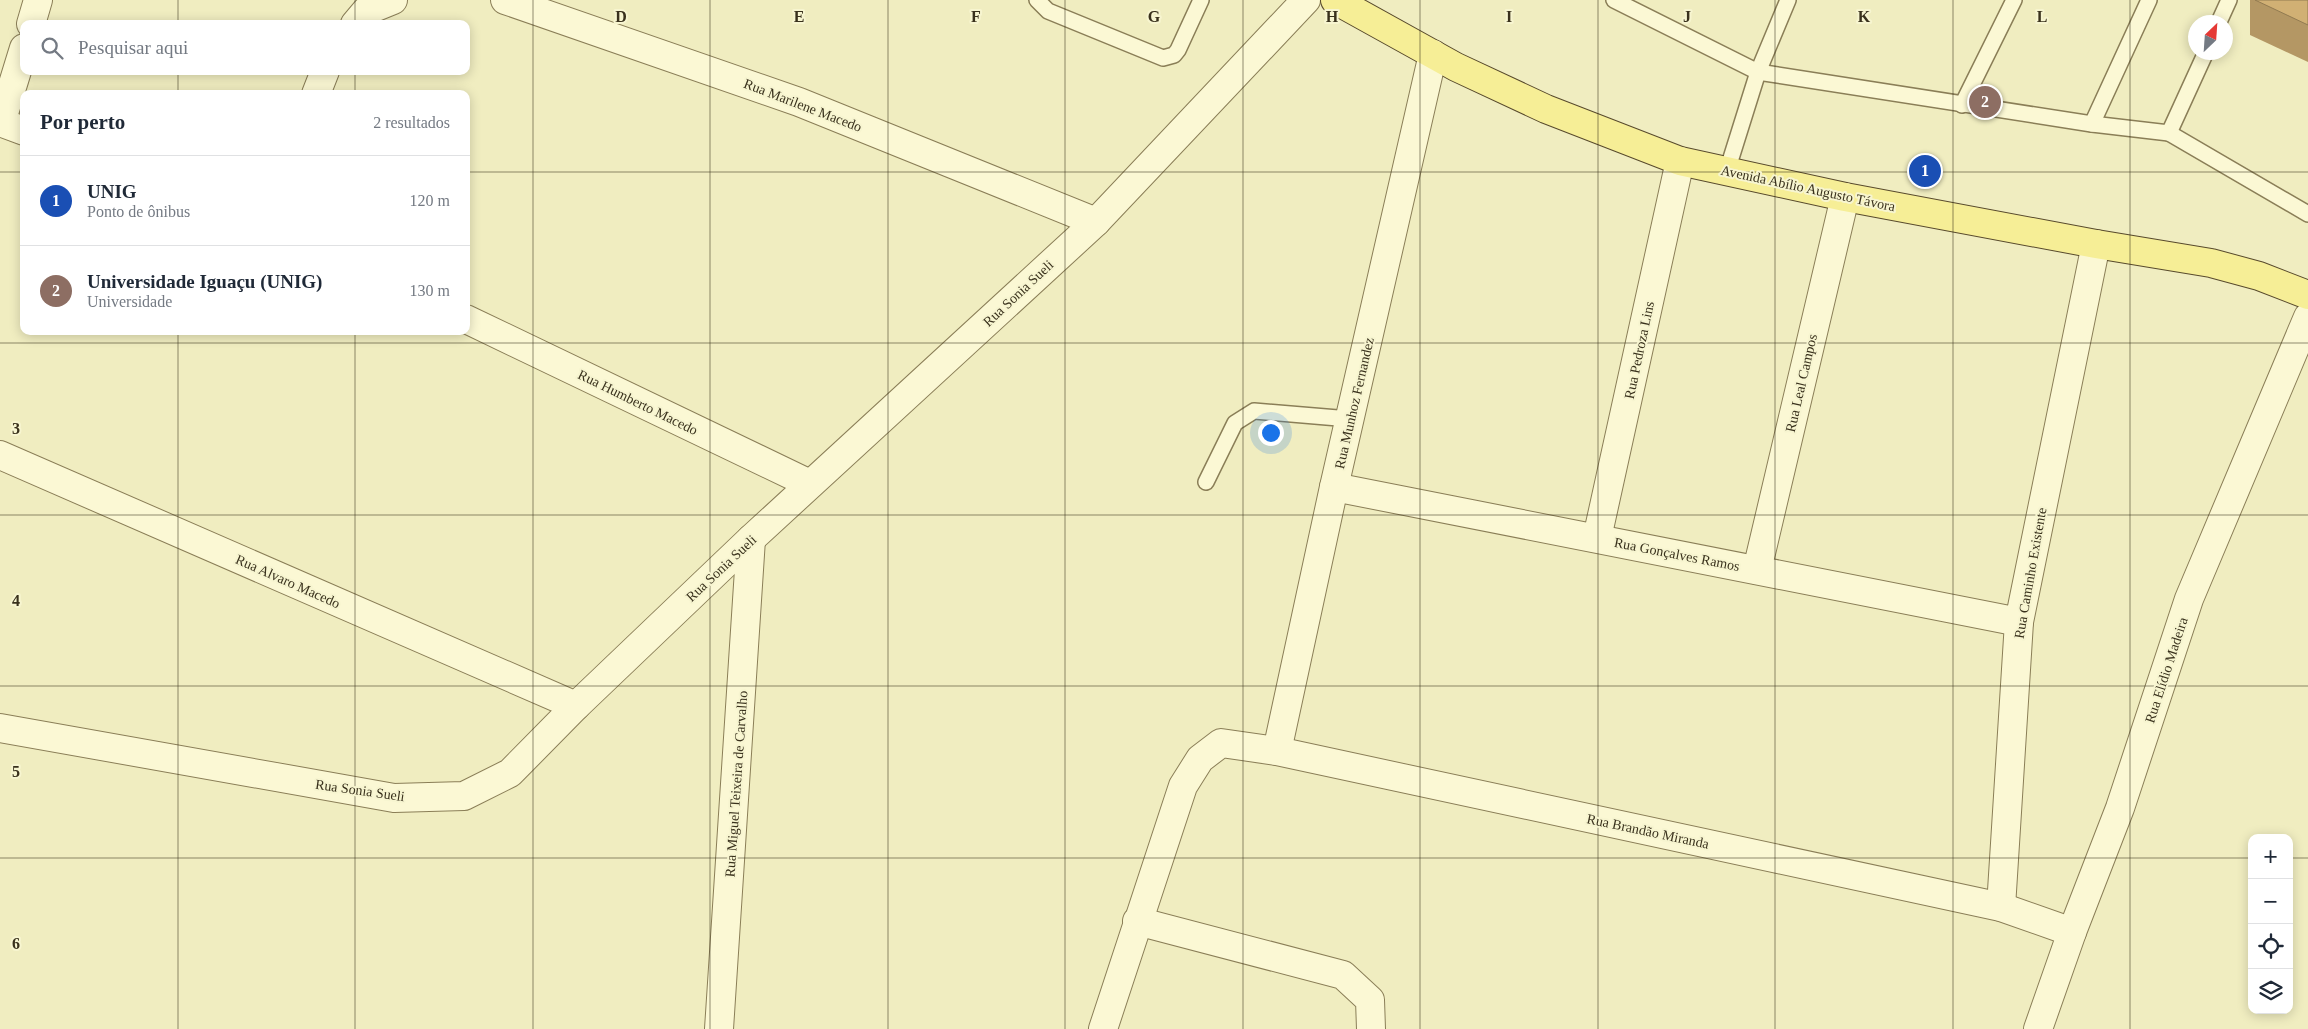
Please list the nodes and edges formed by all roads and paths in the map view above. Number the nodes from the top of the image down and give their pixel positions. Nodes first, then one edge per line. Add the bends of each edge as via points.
1 (38, 0) edge
2 (392, 0) edge
3 (505, 0) edge
4 (1036, 0) edge
5 (1201, 0) edge
6 (1306, 0) edge
7 (1335, 0) edge
8 (1614, 0) edge
9 (1788, 0) edge
10 (2014, 0) edge
11 (2148, 0) edge
12 (2229, 0) edge
13 (2222, 15) edge
14 (32, 20) edge
15 (358, 20) edge
16 (1432, 54) junction
17 (2202, 60) edge
18 (20, 67) edge
19 (1758, 72) junction
20 (323, 75) edge
21 (318, 90) edge
22 (1962, 105) junction
23 (2092, 124) junction
24 (8, 125) edge
25 (2169, 133) junction
26 (1680, 161) junction
27 (1728, 171) junction
28 (1845, 197) junction
29 (2308, 214) edge
30 (1096, 222) junction
31 (2096, 244) junction
32 (2308, 295) edge
33 (2308, 317) edge
34 (470, 321) edge
35 (1350, 419) junction
36 (0, 455) edge
37 (1206, 482) dead end
38 (810, 484) junction
39 (1334, 487) junction
40 (1598, 538) junction
41 (751, 539) junction
42 (1757, 570) junction
43 (2019, 622) junction
44 (576, 706) junction
45 (0, 728) edge
46 (1277, 751) junction
47 (2001, 907) junction
48 (1137, 921) junction
49 (2072, 932) junction
50 (719, 1029) edge
51 (1102, 1029) edge
52 (1371, 1029) edge
53 (2038, 1029) edge

1 - 14 street
2 - 15 street via 366,11
3 - 30 street, Rua Marilene Macedo via 799,102
4 - 5 lane via 1048,11 1164,58 1178,50
6 - 30 street, Rua Sonia Sueli
7 - 16 main road, Avenida Abílio Augusto Távora
8 - 19 lane
9 - 19 lane
10 - 22 lane
11 - 23 lane
12 - 13 lane
16 - 26 main road, Avenida Abílio Augusto Távora via 1546,110
16 - 35 street, Rua Munhoz Fernandez
17 - 25 lane
18 - 24 street
19 - 22 lane
19 - 27 lane
20 - 21 street
22 - 23 lane
23 - 25 lane
25 - 29 lane
26 - 27 main road, Avenida Abílio Augusto Távora
26 - 40 street, Rua Pedroza Lins
27 - 28 main road, Avenida Abílio Augusto Távora
28 - 31 main road, Avenida Abílio Augusto Távora
28 - 42 street, Rua Leal Campos
30 - 38 street, Rua Sonia Sueli
31 - 32 main road, Avenida Abílio Augusto Távora via 2212,263 2259,276
31 - 43 street, Rua Caminho Existente
33 - 49 street, Rua Elídio Madeira via 2189,599 2120,808
34 - 38 street, Rua Humberto Macedo
35 - 37 lane via 1254,411 1235,423
35 - 39 street, Rua Munhoz Fernandez
36 - 44 street, Rua Alvaro Macedo
38 - 41 street, Rua Sonia Sueli
39 - 40 street, Rua Gonçalves Ramos
39 - 46 street, Rua Munhoz Fernandez
40 - 42 street, Rua Gonçalves Ramos
41 - 44 street, Rua Sonia Sueli
41 - 50 street, Rua Miguel Teixeira de Carvalho
42 - 43 street, Rua Gonçalves Ramos
43 - 47 street, Rua Caminho Existente
44 - 45 street, Rua Sonia Sueli via 510,773 464,796 394,798
46 - 47 street, Rua Brandão Miranda
46 - 48 street, Rua Brandão Miranda via 1221,743 1200,758 1183,786
47 - 49 street, Rua Brandão Miranda
48 - 51 street
48 - 52 street via 1343,975 1370,1000
49 - 53 street, Rua Elídio Madeira

